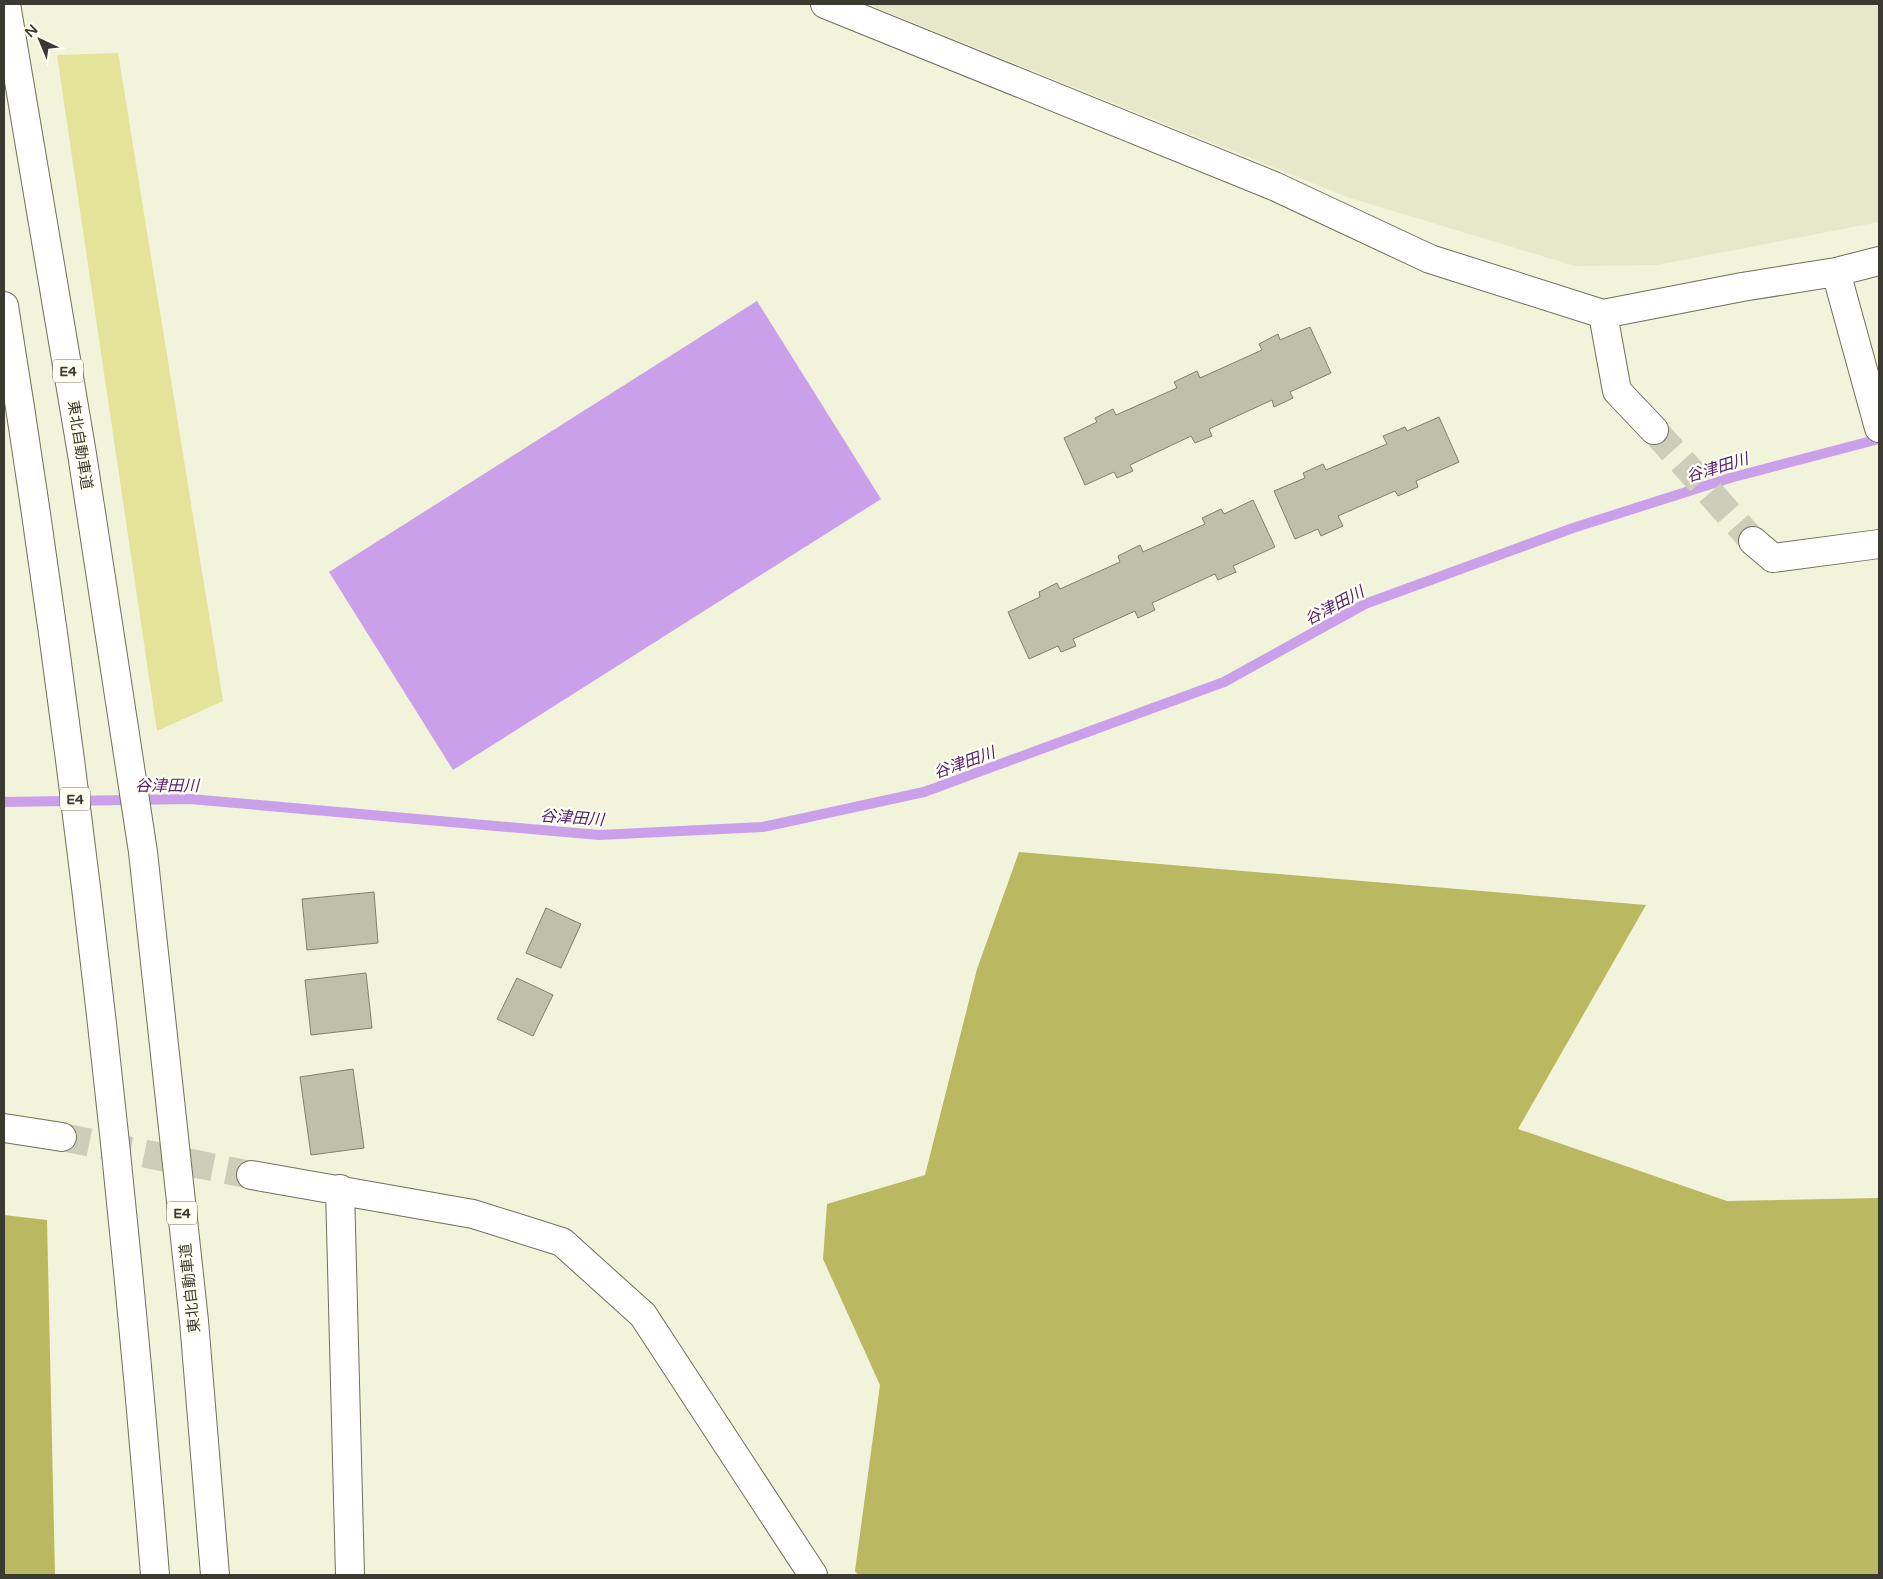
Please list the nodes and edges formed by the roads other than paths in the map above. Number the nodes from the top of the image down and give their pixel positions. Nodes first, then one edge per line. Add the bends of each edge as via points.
1 (6, 4) edge
2 (825, 4) edge
3 (1879, 261) edge
4 (1836, 272) junction
5 (4, 306) edge
6 (1603, 314) junction
7 (1879, 428) edge
8 (1654, 430) tunnel mouth
9 (1752, 541) tunnel mouth
10 (1879, 544) edge
11 (4, 1128) edge
12 (62, 1137) tunnel mouth
13 (251, 1175) tunnel mouth
14 (340, 1189) junction
15 (155, 1575) edge
16 (215, 1575) edge
17 (350, 1575) edge
18 (813, 1575) edge

1 - 16 main road, 東北自動車道 / E4 via 82,454 144,852 194,1321
2 - 6 main road via 1274,186 1430,259
3 - 4 main road
4 - 6 main road
4 - 7 main road
5 - 15 main road, E4 via 30,466 83,857 135,1327
6 - 8 main road via 1617,391
9 - 10 main road via 1773,558
11 - 12 main road
13 - 14 main road
14 - 17 main road
14 - 18 main road via 473,1214 562,1242 643,1315

